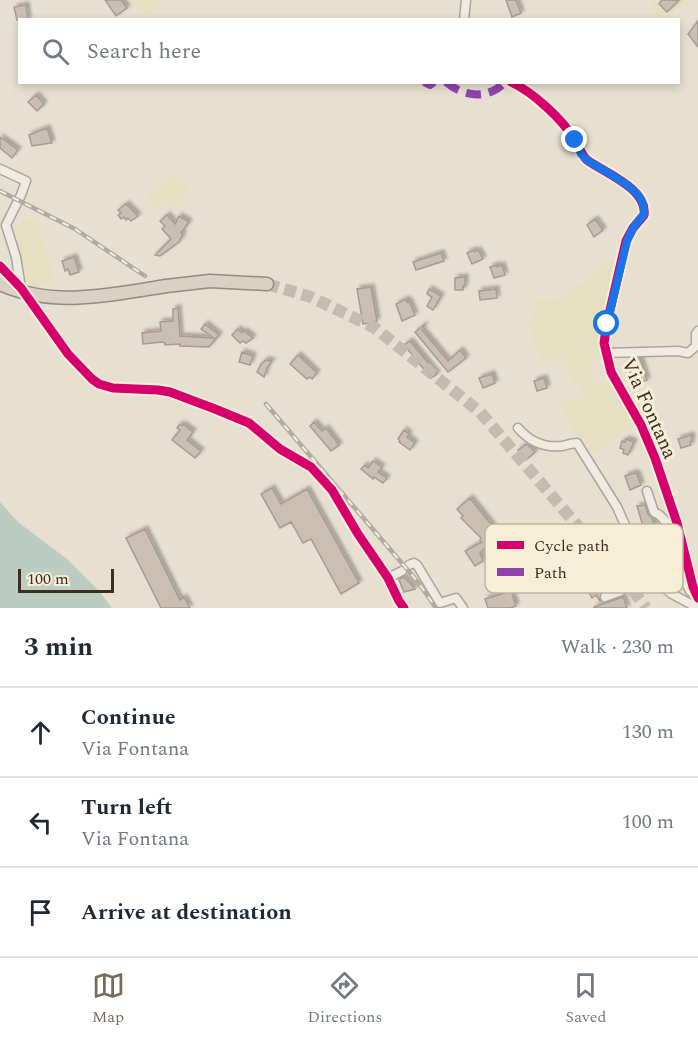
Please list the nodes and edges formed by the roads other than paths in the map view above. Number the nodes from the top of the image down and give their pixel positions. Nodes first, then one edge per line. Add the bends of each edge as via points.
1 (466, 0) edge
2 (464, 18) edge
3 (514, 84) edge
4 (0, 169) edge
5 (3, 222) edge
6 (0, 266) edge
7 (0, 284) edge
8 (267, 284) tunnel mouth
9 (21, 288) junction
10 (698, 331) edge
11 (606, 353) junction
12 (518, 428) dead end
13 (647, 491) dead end
14 (625, 524) edge
15 (666, 524) edge
16 (677, 524) edge
17 (683, 548) edge
18 (683, 577) edge
19 (388, 578) junction
20 (616, 593) edge
21 (671, 593) edge
22 (605, 597) dead end
23 (698, 598) edge
24 (698, 607) edge
25 (404, 608) edge
26 (464, 608) edge

1 - 2 street
3 - 11 street, Via Fontana via 539,99 575,140 581,154 633,188 644,203 644,214 627,241 607,324
4 - 5 street via 26,181
5 - 9 street via 16,257
6 - 9 street
7 - 8 highway, bridge via 37,295 77,298 210,281
9 - 19 street via 68,354 99,384 181,395 249,423 311,467 332,490
10 - 11 street via 696,346 688,353
11 - 16 street, Via Fontana via 641,425
12 - 14 street via 536,444 564,446 577,442
13 - 15 street via 654,512
17 - 23 street, Via Fontana
18 - 24 street
19 - 25 street
19 - 26 street via 414,563 438,602 456,598
20 - 22 street
21 - 24 street

